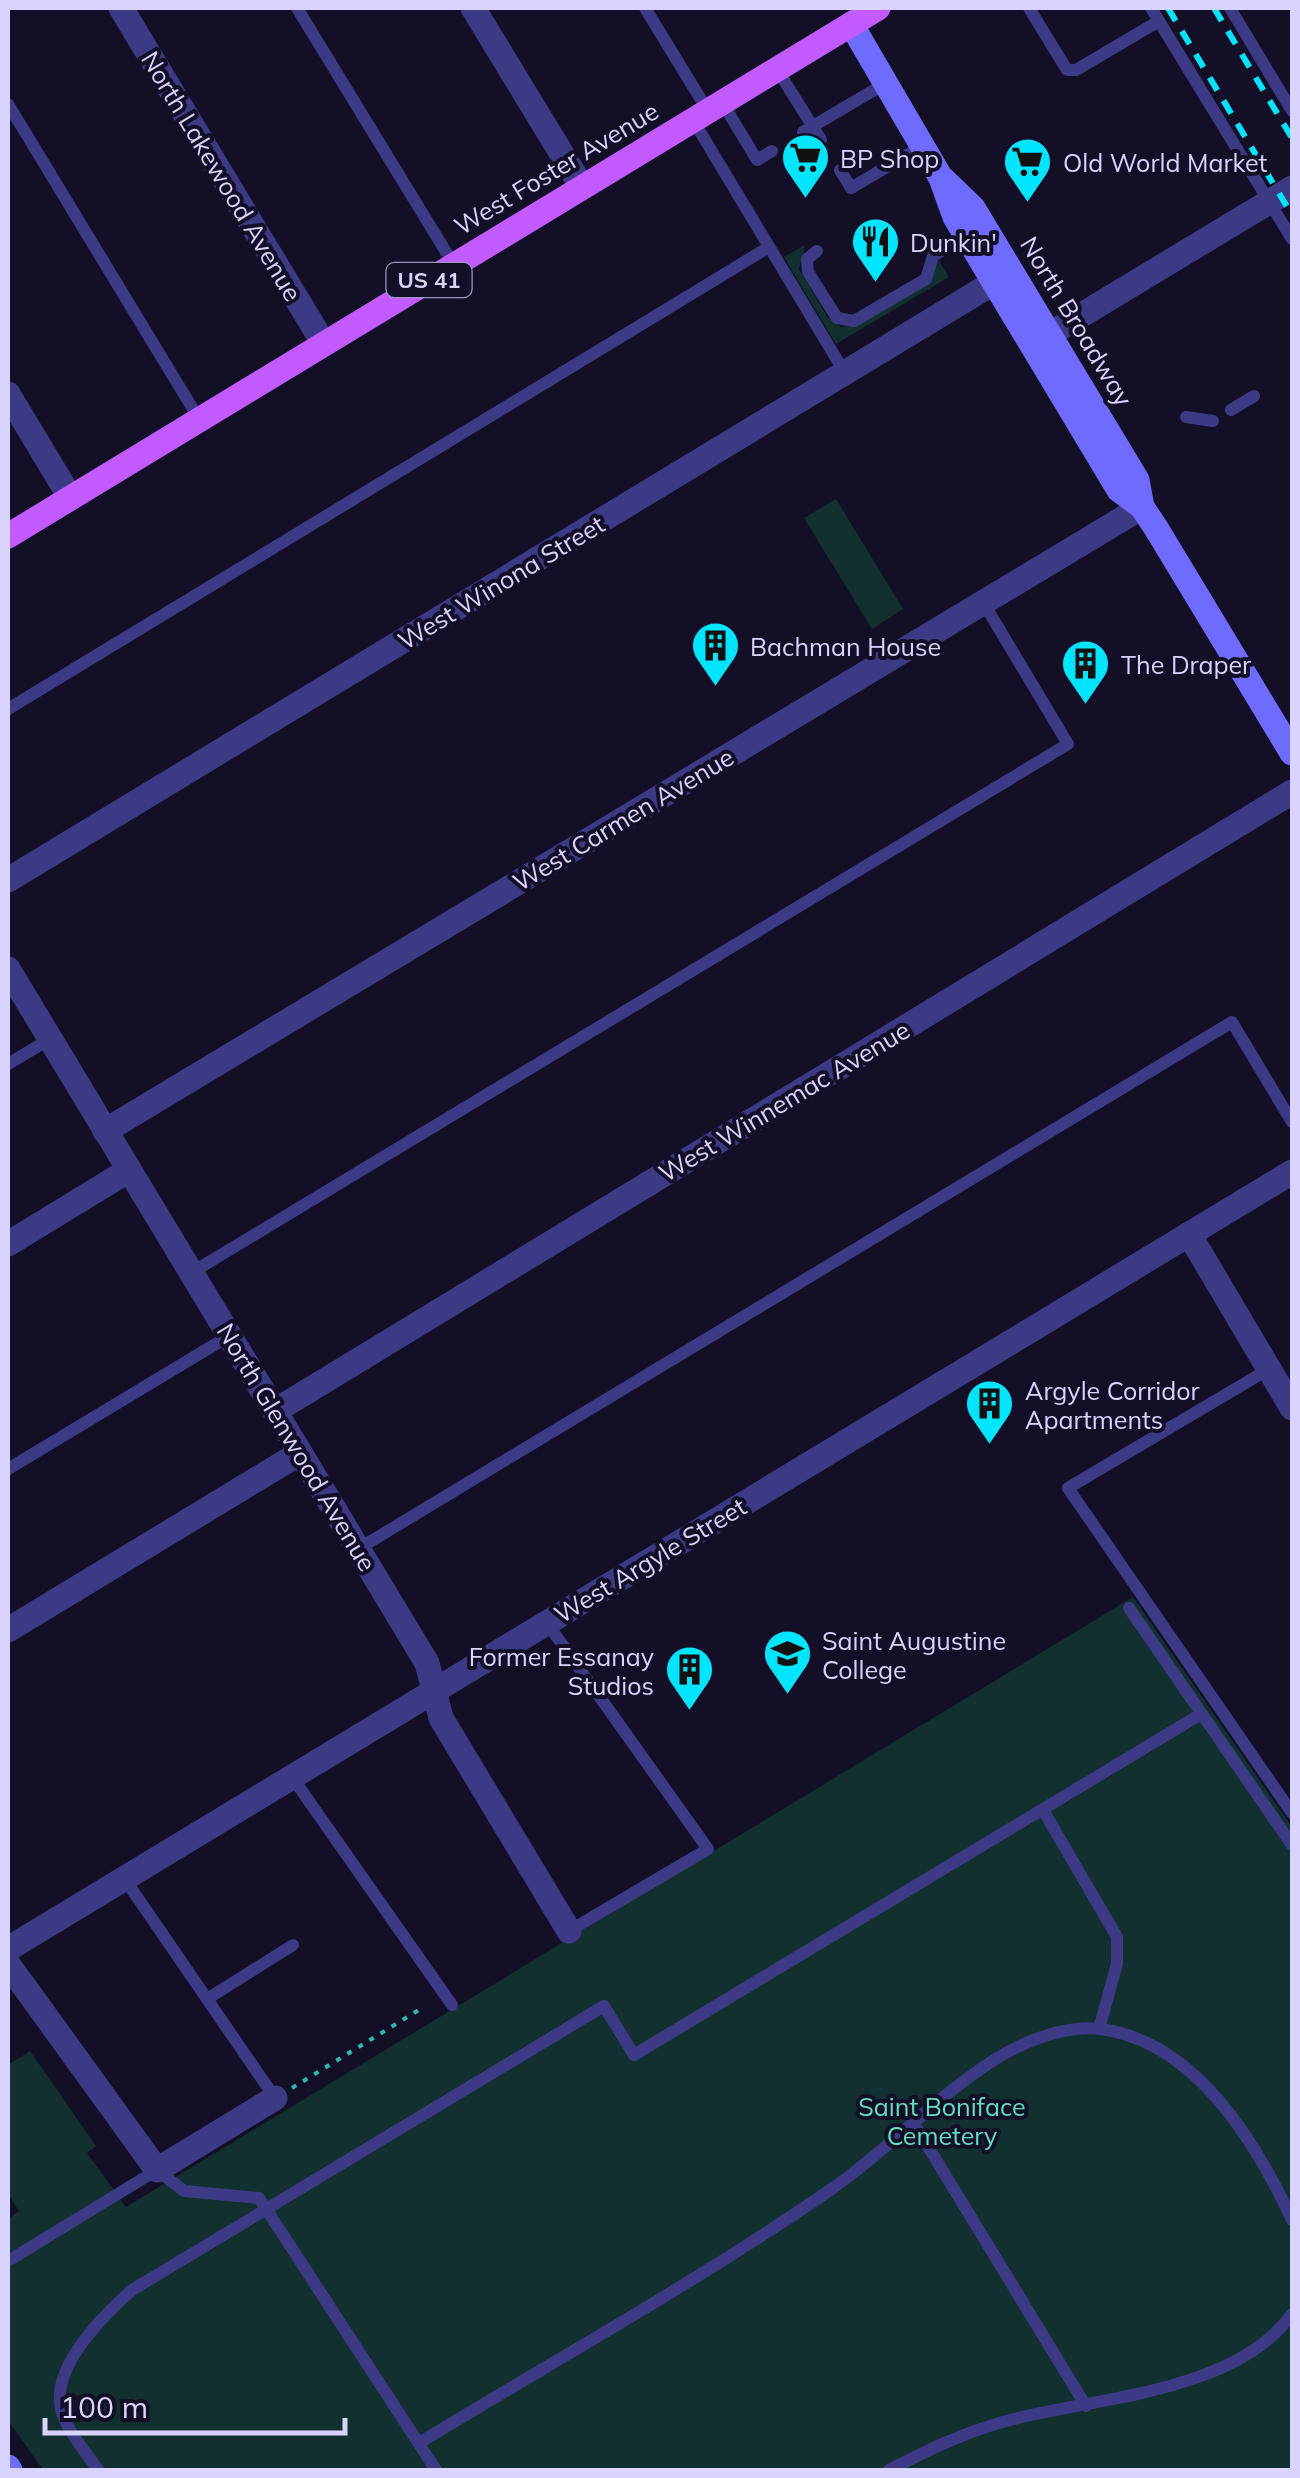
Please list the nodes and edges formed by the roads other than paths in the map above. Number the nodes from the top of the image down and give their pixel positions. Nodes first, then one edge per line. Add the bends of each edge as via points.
1 (121, 8) edge
2 (297, 8) edge
3 (472, 8) edge
4 (645, 8) edge
5 (878, 8) edge
6 (1029, 8) edge
7 (1151, 8) edge
8 (1230, 8) edge
9 (846, 16) edge
10 (1158, 21) junction
11 (777, 69) junction
12 (886, 83) junction
13 (8, 104) edge
14 (707, 111) junction
15 (1292, 111) edge
16 (808, 130) junction
17 (822, 140) dead end
18 (922, 146) junction
19 (772, 151) dead end
20 (840, 170) dead end
21 (940, 178) junction
22 (582, 187) junction
23 (1292, 188) edge
24 (1270, 202) junction
25 (966, 236) junction
26 (1292, 240) edge
27 (769, 248) junction
28 (818, 250) dead end
29 (454, 265) junction
30 (994, 283) junction
31 (1041, 339) junction
32 (324, 344) junction
33 (845, 373) junction
34 (8, 394) edge
35 (1254, 396) dead end
36 (1231, 410) dead end
37 (1186, 417) dead end
38 (199, 420) junction
39 (1213, 421) dead end
40 (70, 497) junction
41 (1142, 506) junction
42 (8, 536) edge
43 (983, 602) junction
44 (8, 709) edge
45 (1292, 753) edge
46 (1292, 792) edge
47 (8, 880) edge
48 (8, 970) edge
49 (50, 1039) junction
50 (8, 1064) edge
51 (1292, 1122) edge
52 (105, 1131) junction
53 (129, 1170) junction
54 (1292, 1172) edge
55 (1189, 1234) junction
56 (8, 1244) edge
57 (191, 1272) junction
58 (229, 1336) junction
59 (1269, 1369) junction
60 (1292, 1408) edge
61 (275, 1411) junction
62 (300, 1453) junction
63 (8, 1469) edge
64 (358, 1549) junction
65 (1130, 1608) dead end
66 (547, 1622) junction
67 (8, 1630) edge
68 (434, 1691) junction
69 (1202, 1714) junction
70 (292, 1777) junction
71 (1043, 1810) junction
72 (1292, 1813) edge
73 (1292, 1845) edge
74 (124, 1878) junction
75 (569, 1932) joint
76 (293, 1945) dead end
77 (8, 1949) edge
78 (8, 1964) edge
79 (207, 1999) junction
80 (452, 2004) dead end
81 (1099, 2029) junction
82 (275, 2098) joint
83 (913, 2122) junction
84 (157, 2170) junction
85 (268, 2206) junction
86 (1292, 2220) edge
87 (8, 2260) edge
88 (1292, 2314) edge
89 (1086, 2406) junction
90 (418, 2443) junction
91 (98, 2470) edge
92 (436, 2470) edge
93 (889, 2470) edge

1 - 32 street, North Lakewood Avenue
2 - 29 lane
3 - 22 street
4 - 14 lane
5 - 9 main road, West Foster Avenue / US 41
6 - 10 lane via 1067,70
7 - 10 lane
8 - 15 lane
9 - 11 main road, West Foster Avenue / US 41
9 - 12 main road, North Broadway
10 - 24 lane
11 - 14 main road, West Foster Avenue / US 41
11 - 16 lane
12 - 16 lane
12 - 18 main road, North Broadway
13 - 38 lane
14 - 19 lane via 757,160
14 - 22 main road, West Foster Avenue / US 41
14 - 27 lane
16 - 17 lane
18 - 20 lane via 850,188
18 - 21 main road, North Broadway
21 - 25 main road, North Broadway
21 - 31 main road, North Broadway via 973,208
22 - 29 main road, West Foster Avenue / US 41
23 - 24 street
24 - 26 lane
24 - 31 street
25 - 28 lane via 934,256 926,279 854,321 837,318 808,272 807,259
25 - 30 main road, North Broadway
27 - 33 lane
27 - 44 lane
29 - 32 main road, West Foster Avenue / US 41
30 - 31 main road, North Broadway
30 - 33 street, West Winona Street
31 - 41 main road, North Broadway via 1119,490
32 - 38 main road, West Foster Avenue / US 41
33 - 47 street, West Winona Street
34 - 40 street
35 - 36 lane
37 - 39 lane
38 - 40 main road, West Foster Avenue / US 41
40 - 42 main road, West Foster Avenue / US 41
41 - 43 street, West Carmen Avenue
41 - 45 main road, North Broadway
43 - 52 street, West Carmen Avenue
43 - 57 lane via 1068,744
46 - 61 street, West Winnemac Avenue
48 - 49 street, North Glenwood Avenue
49 - 50 lane
49 - 52 street, North Glenwood Avenue
51 - 64 lane via 1232,1022
52 - 53 street, North Glenwood Avenue
53 - 56 street
53 - 57 street, North Glenwood Avenue
54 - 55 street, West Argyle Street
55 - 59 street
55 - 66 street, West Argyle Street
57 - 58 street, North Glenwood Avenue
58 - 61 street, North Glenwood Avenue
58 - 63 lane
59 - 60 street
59 - 72 lane via 1068,1488
61 - 62 street, North Glenwood Avenue
62 - 64 street, North Glenwood Avenue
62 - 67 street
64 - 68 street, North Glenwood Avenue via 427,1663
65 - 69 lane
66 - 68 street, West Argyle Street
66 - 75 lane via 708,1849
68 - 70 street, West Argyle Street
68 - 75 street, North Glenwood Avenue via 441,1718
69 - 71 lane
69 - 73 lane
70 - 74 street, West Argyle Street
70 - 80 lane
71 - 81 lane via 1117,1937 1117,1964
71 - 85 lane via 634,2055 604,2006
74 - 77 street, West Argyle Street
74 - 79 lane
76 - 79 lane
78 - 84 street
79 - 82 lane
81 - 83 lane via 1024,2044
81 - 86 lane via 1160,2050 1200,2082 1235,2122
82 - 84 street
83 - 89 lane
83 - 90 lane via 836,2186 751,2242
84 - 85 lane via 184,2192 237,2194
84 - 87 lane
85 - 90 lane
85 - 91 lane via 132,2290 76,2356 61,2408
88 - 89 lane via 1280,2330 1234,2360 1148,2392
89 - 93 lane via 974,2431
90 - 92 lane

